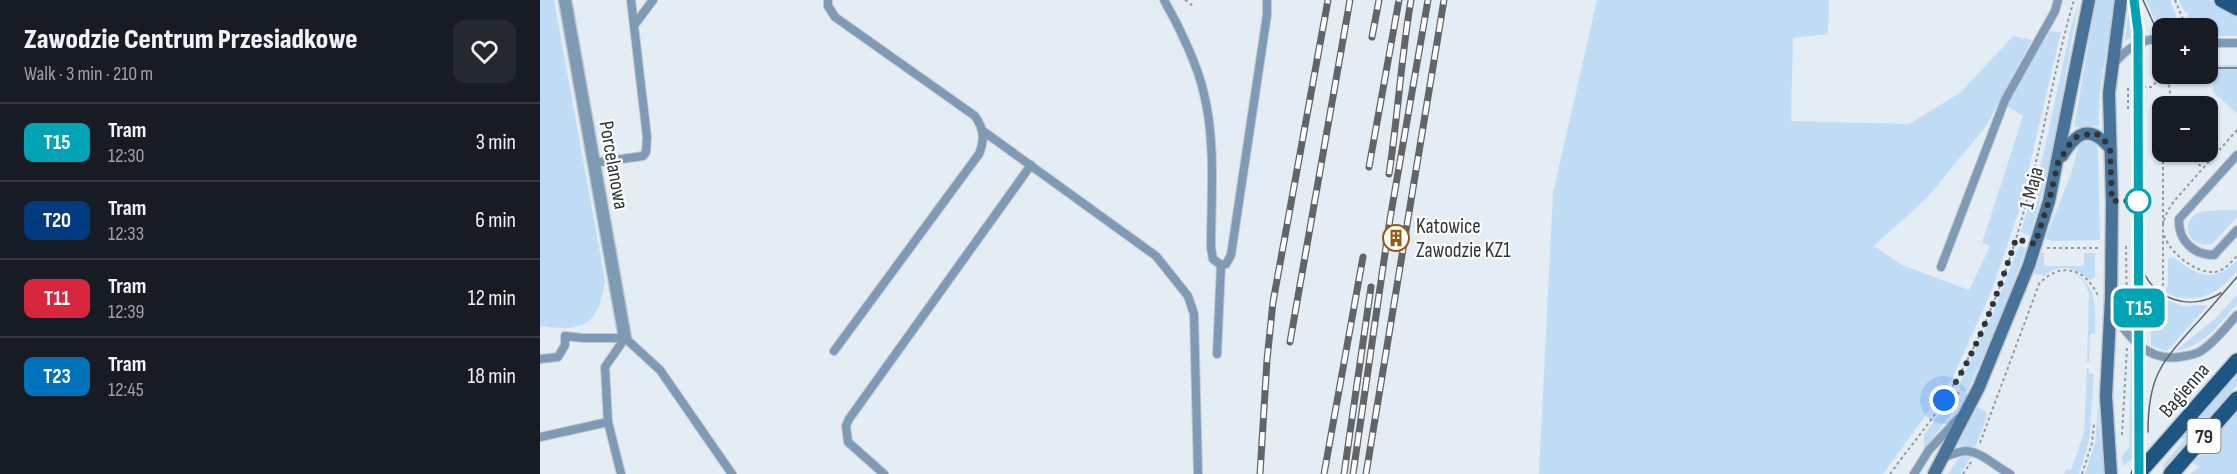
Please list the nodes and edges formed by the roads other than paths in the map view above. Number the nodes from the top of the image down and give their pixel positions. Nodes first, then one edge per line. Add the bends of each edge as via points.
1 (565, 0) edge
2 (631, 0) edge
3 (653, 0) edge
4 (828, 0) edge
5 (1164, 0) edge
6 (1267, 0) edge
7 (2058, 0) edge
8 (2089, 0) edge
9 (2121, 0) edge
10 (2222, 0) edge
11 (2237, 8) edge
12 (635, 24) junction
13 (2152, 39) edge
14 (2218, 43) edge
15 (2237, 43) edge
16 (2113, 66) junction
17 (983, 131) junction
18 (2110, 148) junction
19 (2237, 155) edge
20 (593, 163) junction
21 (2058, 163) junction
22 (1031, 165) junction
23 (2237, 230) edge
24 (1221, 265) junction
25 (1941, 267) dead end
26 (2110, 310) junction
27 (2237, 315) edge
28 (625, 338) junction
29 (834, 351) dead end
30 (1217, 354) dead end
31 (540, 359) edge
32 (2237, 361) edge
33 (2237, 399) edge
34 (1966, 411) junction
35 (608, 422) junction
36 (540, 437) edge
37 (1942, 458) junction
38 (621, 474) edge
39 (732, 474) edge
40 (884, 474) edge
41 (1198, 474) edge
42 (1914, 474) edge
43 (1934, 474) edge
44 (2010, 474) edge
45 (2111, 474) edge
46 (2138, 474) edge
47 (2171, 474) edge

1 - 20 street, Porcelanowa
2 - 12 lane
3 - 12 lane
4 - 17 lane via 835,17 975,116
5 - 24 lane via 1204,93 1211,144 1211,248 1213,259
6 - 24 lane via 1231,255
7 - 25 lane via 2005,100
8 - 21 street, 1 Maja
9 - 16 street
10 - 11 main road
12 - 20 lane via 646,152 643,156
13 - 16 lane via 2125,51
14 - 15 lane
16 - 18 street via 2109,93
17 - 22 lane
17 - 29 lane via 979,154
18 - 21 street via 2101,136 2087,133 2071,142
18 - 26 street
19 - 23 lane via 2179,219 2178,229 2183,241 2207,255 2214,255
20 - 28 street, Porcelanowa
21 - 34 street, 1 Maja via 2035,244 1997,345
22 - 40 lane via 849,419 848,442
22 - 41 lane via 1156,256 1188,296 1194,314
24 - 30 lane
26 - 27 lane via 2142,349 2172,358 2199,353
26 - 45 street via 2106,396
28 - 31 lane via 565,336 558,357
28 - 35 lane via 605,367
28 - 39 lane via 660,370
32 - 46 main road, Bagienna / 79, bridge
33 - 47 main road, 79
34 - 37 street, 1 Maja
34 - 42 lane via 1929,450
35 - 36 lane
35 - 38 lane
37 - 43 street, 1 Maja
37 - 44 lane via 1966,451

